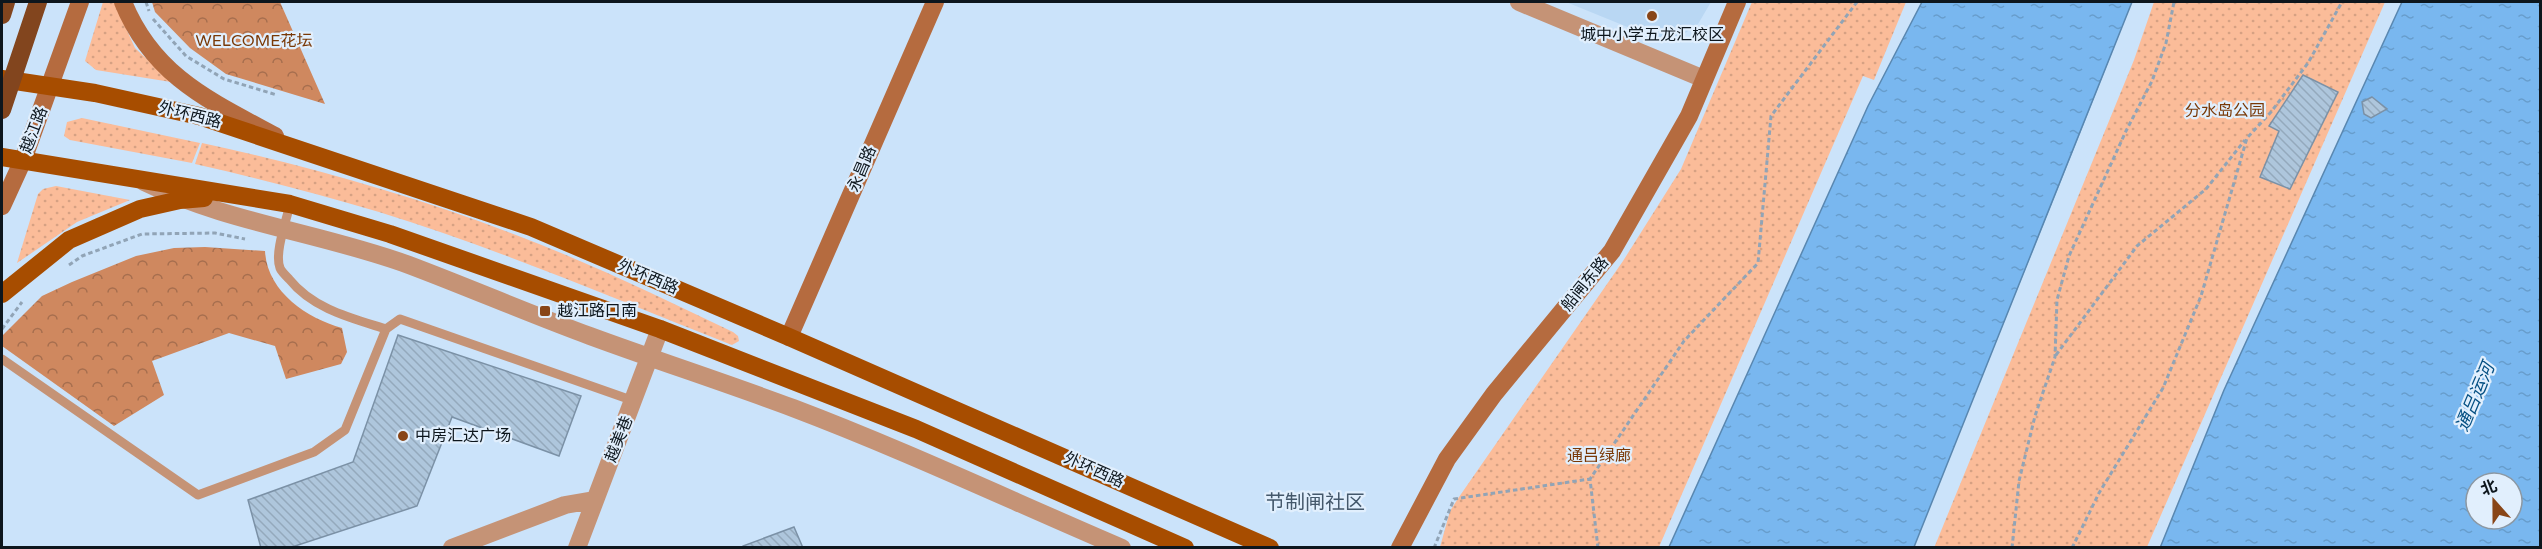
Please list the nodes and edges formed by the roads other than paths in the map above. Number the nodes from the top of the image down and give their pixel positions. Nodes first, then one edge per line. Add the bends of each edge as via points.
1 (6, 2) edge
2 (38, 2) edge
3 (80, 2) edge
4 (123, 2) edge
5 (935, 2) edge
6 (1519, 2) edge
7 (1737, 2) edge
8 (2, 15) edge
9 (1704, 79) junction
10 (2, 80) edge
11 (51, 86) junction
12 (2, 110) edge
13 (290, 144) junction
14 (2, 157) edge
15 (23, 160) junction
16 (140, 180) junction
17 (233, 196) junction
18 (180, 200) junction
19 (290, 204) junction
20 (2, 206) edge
21 (2, 294) edge
22 (386, 329) junction
23 (660, 329) junction
24 (789, 337) junction
25 (650, 357) junction
26 (2, 359) edge
27 (634, 401) junction
28 (594, 501) junction
29 (452, 548) edge
30 (577, 548) edge
31 (1122, 548) edge
32 (1185, 548) edge
33 (1270, 548) edge
34 (1400, 548) edge

1 - 8 highway
2 - 12 highway, bridge
3 - 11 street, 越江路
4 - 13 street via 139,35 182,82
5 - 24 street, 永昌路
6 - 9 street
7 - 9 street, 船闸东路
9 - 34 street, 船闸东路 via 1689,116 1612,251 1494,394 1447,459
10 - 11 main road, 外环西路
11 - 13 main road, 外环西路 via 199,116
11 - 15 street, 越江路
13 - 24 main road, 外环西路 via 531,227
14 - 15 main road, 外环西路
15 - 16 main road, 外环西路
15 - 20 street, 越江路
16 - 17 main road, 外环西路
16 - 18 street
17 - 18 main road
17 - 19 main road, 外环西路
18 - 21 main road via 140,209 69,240
18 - 25 street via 407,264
19 - 22 lane via 279,252 280,268 313,301
19 - 23 main road, 外环西路 via 390,234
22 - 26 lane via 345,430 314,452 198,495
22 - 27 lane via 400,319
23 - 25 street, 越美巷
23 - 32 main road, 外环西路 via 916,429
24 - 33 main road, 外环西路
25 - 27 street, 越美巷
25 - 31 street via 793,408
27 - 28 street, 越美巷
28 - 29 street via 565,505
28 - 30 street, 越美巷

